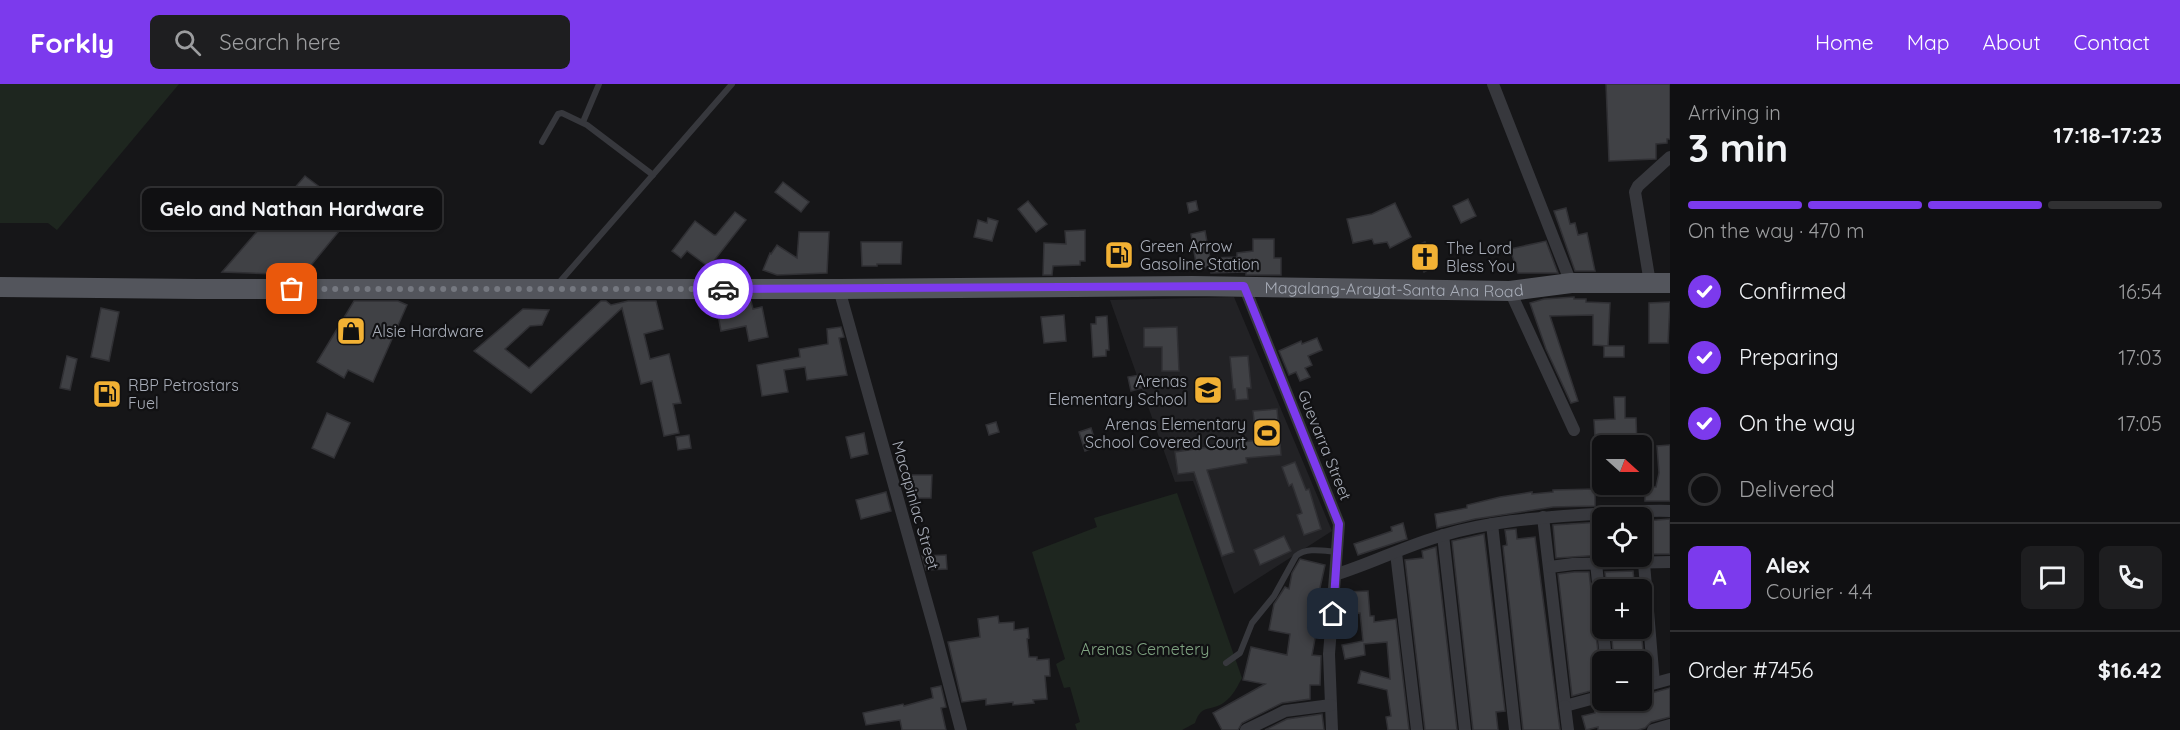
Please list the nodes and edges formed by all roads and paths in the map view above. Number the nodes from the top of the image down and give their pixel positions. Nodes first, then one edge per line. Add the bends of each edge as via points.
1 (599, 84) edge
2 (732, 84) edge
3 (1493, 84) edge
4 (583, 122) junction
5 (542, 142) dead end
6 (1670, 157) edge
7 (652, 175) junction
8 (1571, 283) junction
9 (1650, 283) junction
10 (1670, 283) edge
11 (1244, 286) junction
12 (0, 287) edge
13 (554, 289) junction
14 (838, 289) junction
15 (1510, 291) junction
16 (1574, 430) dead end
17 (1670, 511) edge
18 (1543, 517) junction
19 (1492, 524) junction
20 (1443, 535) junction
21 (1337, 552) junction
22 (1396, 553) junction
23 (1670, 562) edge
24 (1592, 563) edge
25 (1652, 563) edge
26 (1550, 567) junction
27 (1644, 567) edge
28 (1336, 574) junction
29 (1646, 651) edge
30 (1226, 663) dead end
31 (1670, 679) edge
32 (1652, 684) edge
33 (1592, 699) edge
34 (1331, 705) junction
35 (1564, 706) junction
36 (1670, 725) edge
37 (961, 730) edge
38 (1246, 730) edge
39 (1332, 730) edge
40 (1417, 730) edge
41 (1464, 730) edge
42 (1515, 730) edge
43 (1568, 730) edge
44 (1653, 730) edge

1 - 4 lane
2 - 7 lane
3 - 8 street
4 - 5 lane via 558,114
4 - 7 lane
6 - 9 street via 1635,192
7 - 13 lane
8 - 9 main road, Magalang-Arayat-Santa Ana Road
8 - 15 main road, Magalang-Arayat-Santa Ana Road
9 - 10 main road, Magalang-Arayat-Santa Ana Road
11 - 14 main road, Magalang-Arayat-Santa Ana Road
11 - 15 main road, Magalang-Arayat-Santa Ana Road
11 - 21 street, Guevarra Street via 1339,524
12 - 13 main road, Magalang-Arayat-Santa Ana Road
13 - 14 main road, Magalang-Arayat-Santa Ana Road
14 - 37 street, Macapinlac Street
15 - 16 street
17 - 18 street
18 - 19 street
18 - 26 street
19 - 20 street
19 - 42 street
20 - 22 street
20 - 41 street
21 - 28 street, Guevarra Street
21 - 30 lane via 1300,552 1274,596 1252,623 1240,653
22 - 28 street
22 - 40 street
23 - 25 street
24 - 26 street
26 - 35 street
27 - 29 street
28 - 34 street, Guevarra Street via 1329,654
31 - 32 street
33 - 35 street
34 - 38 street via 1285,711
34 - 39 street, Guevarra Street
35 - 43 street
36 - 44 street

